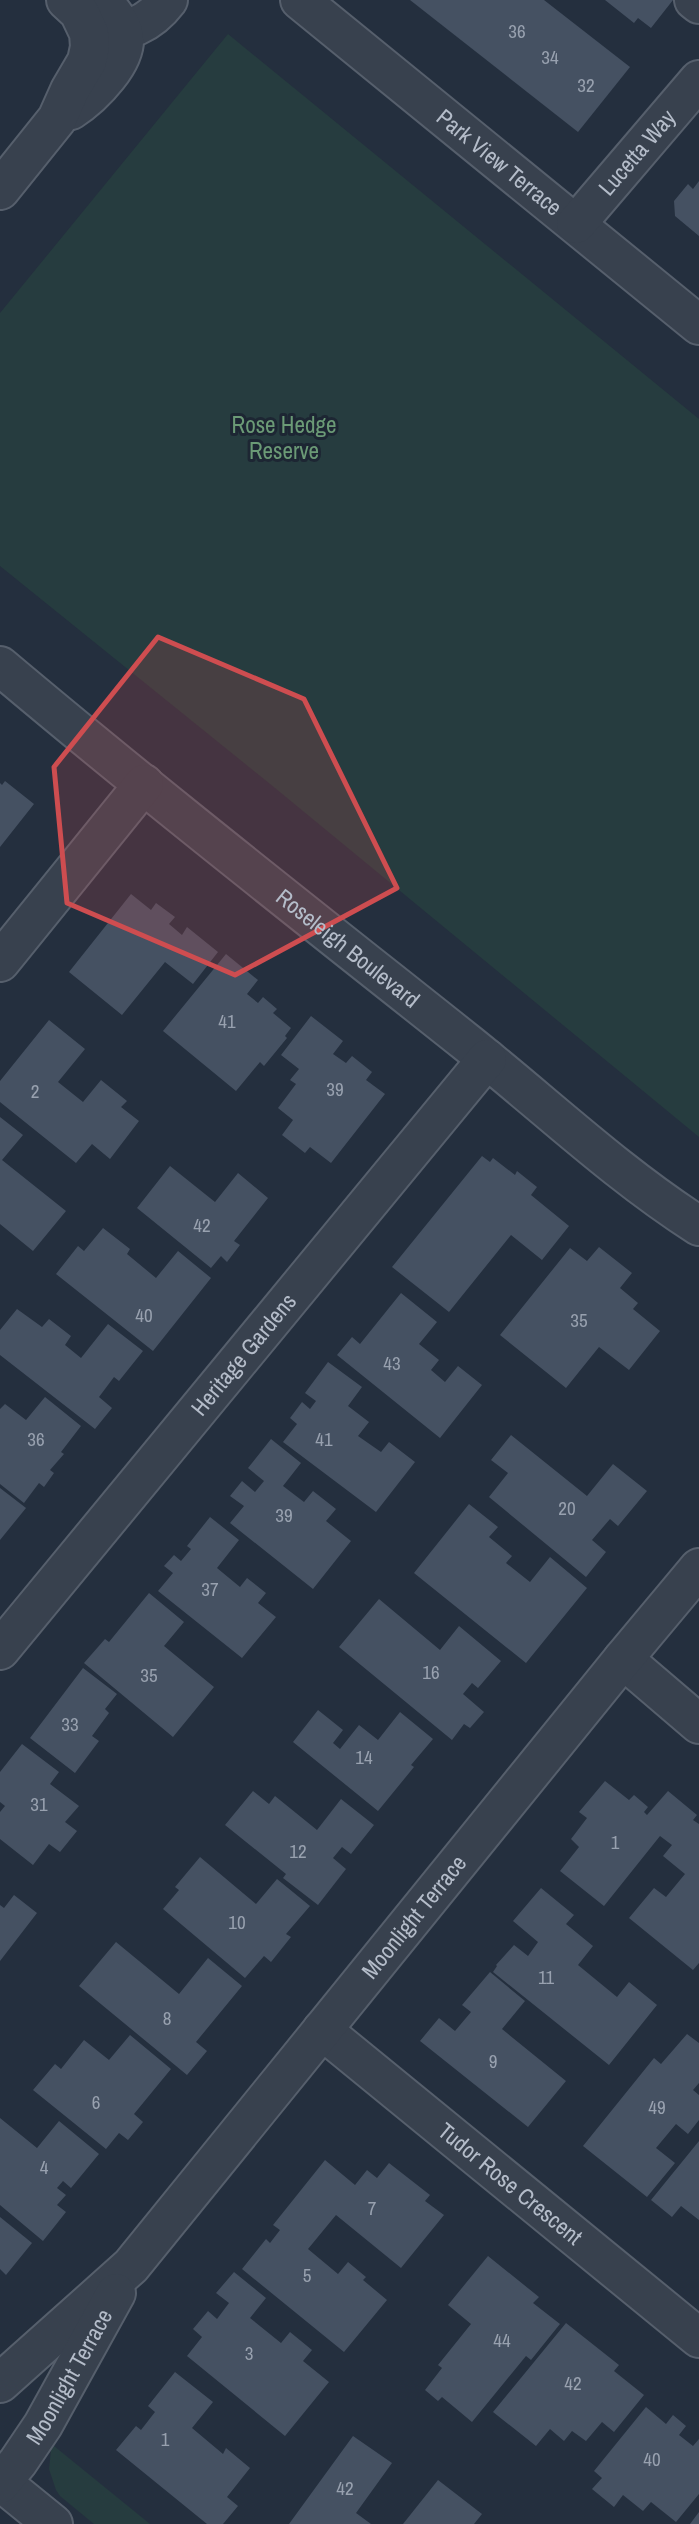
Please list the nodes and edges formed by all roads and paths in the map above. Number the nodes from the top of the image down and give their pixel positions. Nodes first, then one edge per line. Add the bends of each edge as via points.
1 (66, 0) edge
2 (168, 0) edge
3 (300, 0) edge
4 (694, 0) edge
5 (699, 4) edge
6 (112, 16) edge
7 (699, 80) edge
8 (0, 190) edge
9 (576, 224) junction
10 (699, 325) edge
11 (0, 666) edge
12 (144, 784) junction
13 (0, 962) edge
14 (487, 1059) junction
15 (699, 1226) edge
16 (699, 1568) edge
17 (0, 1650) edge
18 (623, 1659) junction
19 (699, 1724) edge
20 (322, 2030) junction
21 (131, 2266) junction
22 (699, 2338) edge
23 (0, 2383) edge
24 (1, 2482) edge
25 (53, 2524) edge

1 - 6 street via 79,12
2 - 6 street via 148,20
3 - 9 street, Park View Terrace
4 - 5 street
6 - 8 street via 90,47 57,119
7 - 9 street, Lucetta Way
9 - 10 street, Park View Terrace
11 - 12 street, Roseleigh Boulevard
12 - 13 street
12 - 14 street, Roseleigh Boulevard
14 - 15 street, Roseleigh Boulevard via 642,1187
14 - 17 street, Heritage Gardens
16 - 18 street, Moonlight Terrace
18 - 19 street
18 - 20 street, Moonlight Terrace
20 - 21 street, Moonlight Terrace
20 - 22 street, Tudor Rose Crescent
21 - 23 street, Moonlight Terrace
21 - 24 street, Moonlight Terrace via 43,2425
24 - 25 street

